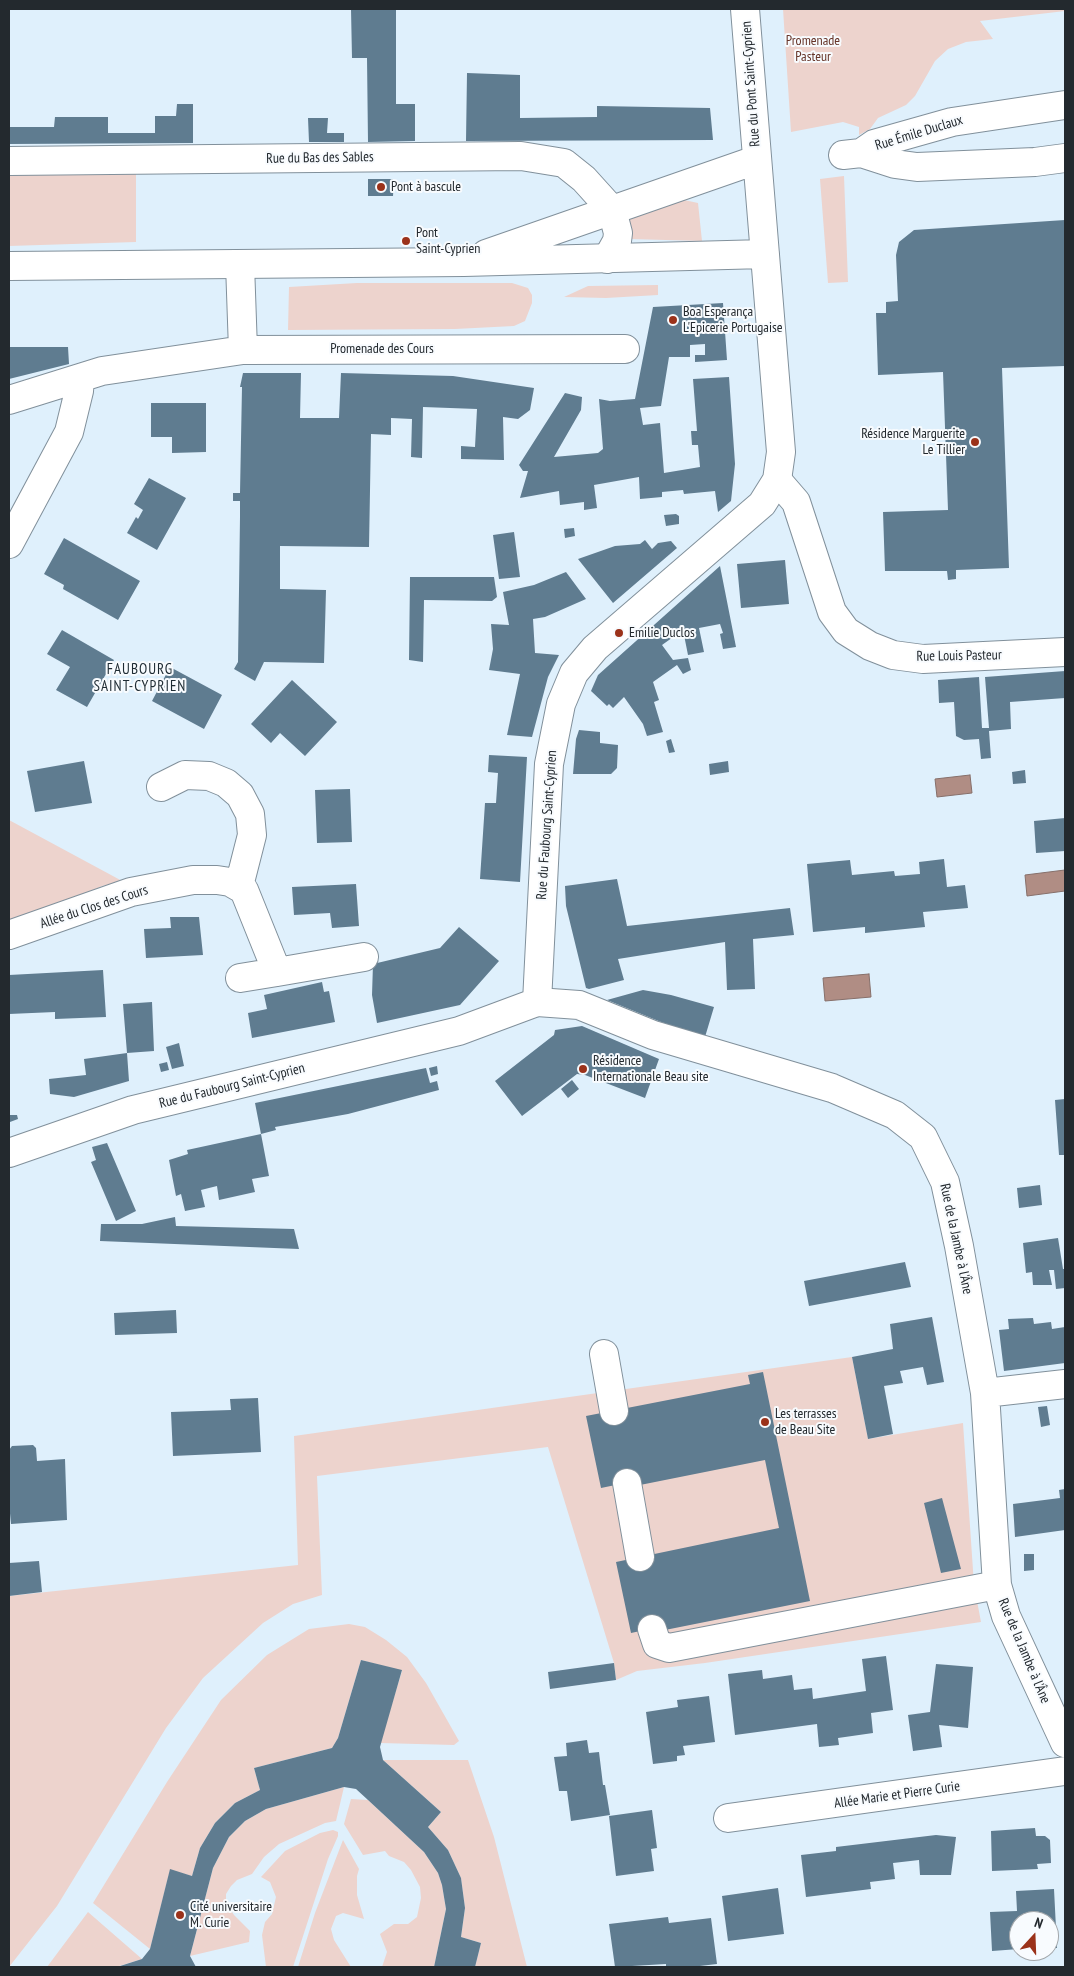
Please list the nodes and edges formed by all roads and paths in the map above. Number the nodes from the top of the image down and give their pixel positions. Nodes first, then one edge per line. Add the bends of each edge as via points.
1 (745, 9) edge
2 (1065, 105) edge
3 (1065, 158) edge
4 (756, 160) junction
5 (9, 161) edge
6 (612, 210) junction
7 (765, 254) junction
8 (607, 259) junction
9 (464, 262) junction
10 (240, 264) junction
11 (9, 266) edge
12 (625, 349) dead end
13 (243, 350) junction
14 (80, 379) junction
15 (9, 400) edge
16 (777, 480) junction
17 (9, 544) edge
18 (1065, 652) edge
19 (161, 787) dead end
20 (238, 886) junction
21 (9, 934) edge
22 (364, 958) dead end
23 (277, 972) junction
24 (240, 978) dead end
25 (537, 1002) junction
26 (9, 1154) edge
27 (604, 1354) dead end
28 (1065, 1384) edge
29 (985, 1393) junction
30 (614, 1411) dead end
31 (627, 1483) dead end
32 (640, 1557) dead end
33 (997, 1585) junction
34 (652, 1629) dead end
35 (1065, 1744) edge
36 (1065, 1771) edge
37 (728, 1818) dead end

1 - 4 street, Rue du Pont Saint-Cyprien
2 - 3 street, Rue Émile Duclaux via 952,122 874,144 852,154 917,167
4 - 6 street
4 - 7 street, Rue du Faubourg Saint-Cyprien
5 - 6 street, Rue du Bas des Sables via 521,156 564,163 584,179
6 - 8 street via 618,232
6 - 9 street
7 - 8 street
7 - 16 street, Rue du Faubourg Saint-Cyprien via 781,452
8 - 9 street
9 - 10 street
10 - 11 street
10 - 13 street
12 - 13 street, Promenade des Cours
13 - 14 street, Promenade des Cours via 102,371
14 - 15 street, Promenade des Cours
14 - 17 street via 70,432
16 - 18 street, Rue Louis Pasteur via 796,502 832,612 846,631 870,646 893,655 923,659
16 - 25 street, Rue du Faubourg Saint-Cyprien via 762,504 595,648 574,673 561,704 549,764
19 - 20 street via 185,775 209,776 226,783 240,795 250,814 252,835
20 - 21 street, Allée du Clos des Cours via 217,880 193,880 131,892
20 - 23 street via 248,897
22 - 23 street
23 - 24 street
25 - 26 street, Rue du Faubourg Saint-Cyprien via 460,1031 133,1110
25 - 29 street, Rue de la Jambe à l'Âne via 579,1005 653,1035 832,1088 896,1115 912,1126 923,1137 946,1182
27 - 30 street
28 - 29 street
29 - 33 street, Rue de la Jambe à l'Âne
31 - 32 street
33 - 34 street via 669,1648 657,1644
33 - 35 street, Rue de la Jambe à l'Âne via 1006,1616
36 - 37 street, Allée Marie et Pierre Curie

